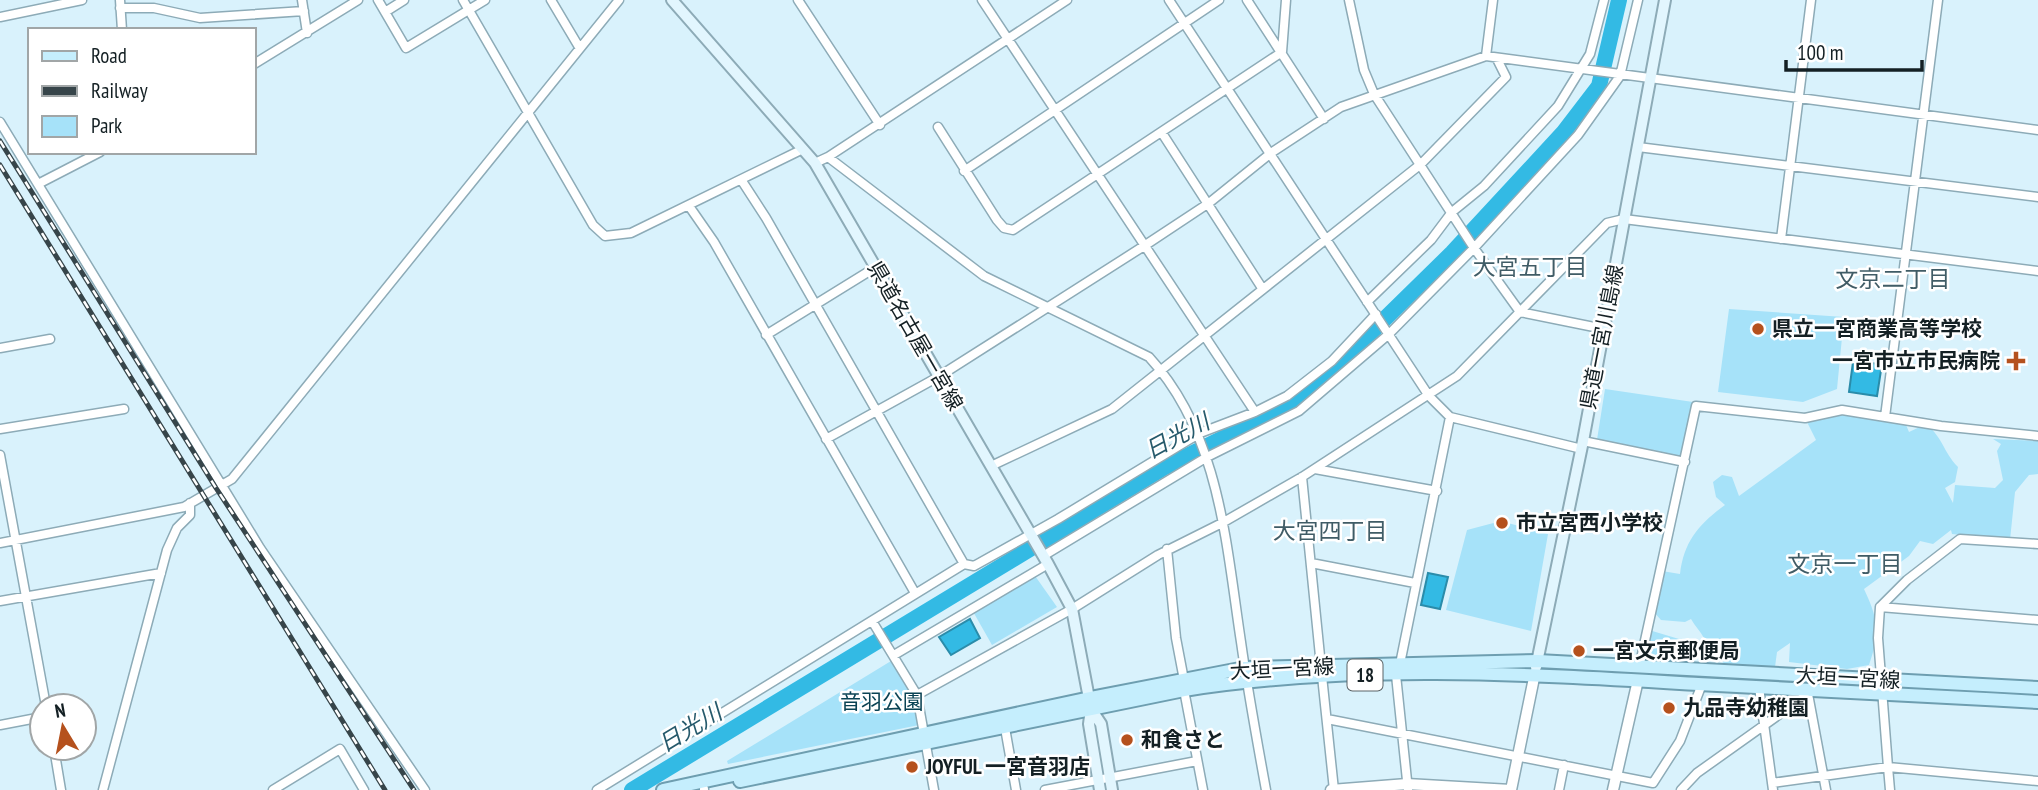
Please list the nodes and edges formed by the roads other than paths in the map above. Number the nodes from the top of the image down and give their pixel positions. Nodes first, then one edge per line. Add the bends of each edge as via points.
1 (82, 0) edge
2 (302, 0) edge
3 (358, 0) edge
4 (378, 0) edge
5 (404, 0) edge
6 (463, 0) edge
7 (485, 0) edge
8 (551, 0) edge
9 (619, 0) edge
10 (672, 0) edge
11 (798, 0) edge
12 (982, 0) edge
13 (1067, 0) edge
14 (1169, 0) edge
15 (1219, 0) edge
16 (1247, 0) edge
17 (1286, 0) edge
18 (1349, 0) edge
19 (1493, 0) edge
20 (1604, 0) edge
21 (1638, 0) edge
22 (1665, 0) edge
23 (1811, 0) edge
24 (1938, 0) edge
25 (120, 4) edge
26 (304, 11) junction
27 (469, 11) junction
28 (385, 12) junction
29 (0, 17) edge
30 (1185, 23) junction
31 (122, 28) edge
32 (307, 33) junction
33 (1009, 40) junction
34 (579, 47) junction
35 (1282, 52) junction
36 (1486, 56) junction
37 (1497, 59) junction
38 (256, 63) edge
39 (1582, 71) junction
40 (1617, 76) junction
41 (1650, 80) junction
42 (1228, 90) junction
43 (1374, 94) junction
44 (1799, 97) junction
45 (1054, 109) junction
46 (530, 111) junction
47 (1926, 116) junction
48 (1324, 119) junction
49 (0, 122) edge
50 (880, 125) junction
51 (938, 127) dead end
52 (2038, 130) edge
53 (1162, 132) junction
54 (1638, 147) junction
55 (803, 149) junction
56 (1271, 153) junction
57 (96, 154) edge
58 (828, 157) junction
59 (815, 163) junction
60 (1421, 164) junction
61 (1790, 166) junction
62 (964, 171) junction
63 (1098, 175) junction
64 (742, 181) junction
65 (1916, 182) junction
66 (38, 184) junction
67 (2038, 197) edge
68 (1209, 203) junction
69 (690, 205) junction
70 (1452, 212) junction
71 (1625, 219) junction
72 (1324, 239) junction
73 (1781, 239) junction
74 (1144, 246) junction
75 (1473, 247) junction
76 (1908, 254) junction
77 (876, 267) junction
78 (2038, 271) edge
79 (1262, 288) junction
80 (1367, 302) junction
81 (814, 303) junction
82 (1047, 306) junction
83 (1520, 312) junction
84 (1376, 315) junction
85 (1604, 329) junction
86 (1388, 332) junction
87 (766, 335) junction
88 (1203, 337) junction
89 (50, 340) dead end
90 (0, 348) edge
91 (1160, 369) junction
92 (938, 377) junction
93 (1429, 396) junction
94 (124, 409) dead end
95 (1255, 412) junction
96 (875, 413) junction
97 (1450, 417) junction
98 (1885, 417) junction
99 (0, 429) edge
100 (1200, 434) junction
101 (2038, 436) edge
102 (826, 439) junction
103 (1582, 445) junction
104 (0, 455) edge
105 (1207, 455) junction
106 (1685, 461) junction
107 (990, 466) junction
108 (1315, 469) junction
109 (1302, 477) junction
110 (221, 485) junction
111 (1437, 491) junction
112 (190, 503) junction
113 (1222, 523) junction
114 (1032, 536) junction
115 (16, 539) junction
116 (0, 543) edge
117 (2038, 544) edge
118 (1167, 549) junction
119 (1045, 558) junction
120 (1311, 563) junction
121 (964, 564) junction
122 (161, 573) junction
123 (1415, 583) junction
124 (915, 593) junction
125 (27, 597) junction
126 (0, 601) edge
127 (1880, 607) junction
128 (1072, 609) junction
129 (2038, 620) edge
130 (872, 621) junction
131 (893, 653) junction
132 (1536, 667) junction
133 (1398, 670) junction
134 (1322, 671) junction
135 (1246, 674) junction
136 (1638, 674) junction
137 (1702, 684) junction
138 (1184, 685) junction
139 (1884, 686) junction
140 (1759, 687) junction
141 (2038, 688) edge
142 (44, 692) edge
143 (1810, 692) junction
144 (917, 695) junction
145 (2038, 702) edge
146 (1091, 703) junction
147 (1327, 719) junction
148 (28, 720) edge
149 (0, 725) edge
150 (1763, 725) junction
151 (1005, 728) junction
152 (1402, 733) junction
153 (926, 738) junction
154 (1517, 755) junction
155 (1198, 761) junction
156 (56, 762) edge
157 (1564, 765) junction
158 (1888, 767) junction
159 (1616, 776) junction
160 (1824, 776) junction
161 (2038, 781) edge
162 (1103, 783) edge
163 (1772, 786) edge
164 (1407, 787) edge
165 (61, 790) edge
166 (103, 790) edge
167 (273, 790) edge
168 (364, 790) edge
169 (425, 790) edge
170 (597, 790) edge
171 (663, 790) edge
172 (704, 790) edge
173 (934, 790) edge
174 (1016, 790) edge
175 (1045, 790) edge
176 (1112, 790) edge
177 (1203, 790) edge
178 (1266, 790) edge
179 (1333, 790) edge
180 (1511, 790) edge
181 (1559, 790) edge
182 (1613, 790) edge
183 (1681, 790) edge
184 (1826, 790) edge
185 (1890, 790) edge

1 - 29 street
2 - 26 street
3 - 32 street
4 - 28 street
5 - 28 street
6 - 27 street
7 - 27 street
8 - 34 street
9 - 34 street
10 - 55 main road, 県道名古屋一宮線
11 - 50 street
12 - 33 street
13 - 33 street
14 - 30 street
15 - 30 street
16 - 35 street
17 - 35 street
18 - 43 street
19 - 36 street
20 - 39 street
21 - 40 street
22 - 41 main road, 県道一宮川島線
23 - 44 street
24 - 47 street
25 - 26 street via 200,18
25 - 31 street
26 - 32 street
27 - 28 street via 407,48
27 - 46 street
30 - 42 street
30 - 45 street
32 - 38 street
33 - 45 street
33 - 50 street
34 - 46 street
35 - 42 street
35 - 48 street
36 - 37 street
36 - 43 street
37 - 39 street
37 - 60 street via 1506,77
39 - 40 street
39 - 70 street via 1542,125 1484,186
40 - 41 street
40 - 75 street via 1578,135
41 - 44 street
41 - 54 main road, 県道一宮川島線
42 - 53 street
42 - 56 street
43 - 48 street
43 - 60 street
44 - 47 street
44 - 61 street
45 - 62 street
45 - 63 street
46 - 69 street via 600,233 618,237 631,233
46 - 110 street via 232,479
47 - 52 street
47 - 65 street
48 - 56 street
49 - 66 street
50 - 58 street
51 - 62 street
53 - 63 street
53 - 68 street
54 - 61 street
54 - 71 main road, 県道一宮川島線
55 - 59 main road, 県道名古屋一宮線
55 - 64 street
56 - 68 street
56 - 72 street
57 - 66 street
58 - 59 street
58 - 82 street via 984,276
59 - 77 main road, 県道名古屋一宮線
60 - 70 street
60 - 72 street
61 - 65 street
61 - 73 street
62 - 63 street via 997,220 1013,230
63 - 74 street
64 - 69 street
64 - 81 street
65 - 67 street
65 - 76 street
66 - 110 street
68 - 74 street
68 - 79 street
69 - 87 street
70 - 75 street
70 - 80 street via 1431,240
71 - 73 street
71 - 83 street via 1607,223
71 - 85 main road, 県道一宮川島線
72 - 79 street
72 - 80 street
73 - 76 street
74 - 82 street
74 - 88 street
75 - 83 street
75 - 86 street
76 - 78 street
76 - 98 street
77 - 81 street
77 - 92 main road, 県道名古屋一宮線
79 - 88 street
80 - 84 street
81 - 87 street
81 - 96 street
82 - 91 street via 1149,357
82 - 92 street
83 - 85 street
83 - 93 street via 1457,376
84 - 86 street
84 - 95 street via 1332,361 1287,396
85 - 103 main road, 県道一宮川島線
86 - 93 street
86 - 105 street via 1299,411
87 - 102 street
88 - 91 street
88 - 95 street
89 - 90 street
91 - 100 street
91 - 107 street via 1112,409
92 - 96 street
92 - 107 main road, 県道名古屋一宮線
93 - 97 street
93 - 108 street
94 - 99 street
95 - 100 street
96 - 102 street
96 - 121 street
97 - 103 street
97 - 111 street
98 - 101 street
98 - 106 street via 1832,410 1805,418 1696,406
100 - 105 street
100 - 114 street
102 - 124 street
103 - 106 street
103 - 132 main road, 県道一宮川島線
104 - 115 street
105 - 113 street
105 - 119 street
106 - 136 street
107 - 114 main road, 県道名古屋一宮線
108 - 109 street
108 - 111 street
109 - 113 street
109 - 120 street
110 - 112 street
110 - 169 street via 323,644
111 - 123 street
112 - 115 street
112 - 122 street via 190,515 172,537
113 - 118 street
113 - 135 street
114 - 119 main road, 県道名古屋一宮線
114 - 121 street via 974,566
115 - 116 street
115 - 125 street
117 - 127 street via 1960,539
118 - 128 street
118 - 138 street
119 - 128 main road, 県道名古屋一宮線
119 - 131 street
120 - 123 street
120 - 134 street
121 - 124 street
122 - 125 street
122 - 166 street
123 - 133 street
124 - 130 street
125 - 126 street
125 - 142 street
127 - 129 street
127 - 139 street via 1878,638
128 - 144 street
128 - 146 main road, 県道名古屋一宮線
130 - 131 street
130 - 170 street
131 - 144 street
132 - 133 main road, 大垣一宮線 / 18
132 - 136 main road, 大垣一宮線 / 18
132 - 154 street
133 - 134 main road, 大垣一宮線 / 18
133 - 152 street
134 - 135 main road, 大垣一宮線 / 18
134 - 147 street
135 - 138 main road, 大垣一宮線 / 18
135 - 178 street
136 - 137 main road, 大垣一宮線 / 18
136 - 139 main road, 大垣一宮線 / 18
136 - 159 street
137 - 140 main road, 大垣一宮線 / 18
137 - 159 street via 1680,741 1653,783
138 - 146 main road, 大垣一宮線 / 18
138 - 155 street
139 - 141 main road, 大垣一宮線 / 18
139 - 143 main road, 大垣一宮線 / 18
139 - 145 main road, 大垣一宮線 / 18
139 - 158 street
140 - 143 main road, 大垣一宮線 / 18
140 - 150 street
143 - 150 street
143 - 160 street
144 - 153 street
146 - 151 main road, 大垣一宮線 / 18
146 - 153 main road, 大垣一宮線 / 18
146 - 162 main road, 県道名古屋一宮線 via 1101,724
147 - 152 street
147 - 179 street
148 - 149 street
150 - 163 street
150 - 183 street
151 - 153 main road, 大垣一宮線 / 18
151 - 174 street
152 - 154 street
152 - 164 street
153 - 171 main road, 大垣一宮線 / 18
153 - 172 main road, 大垣一宮線 / 18
153 - 173 street
154 - 157 street
154 - 180 street
155 - 162 street
155 - 177 street
156 - 165 street
157 - 159 street
157 - 181 street
158 - 160 street
158 - 161 street
158 - 185 street
159 - 182 street
160 - 163 street
160 - 184 street
162 - 175 street
162 - 176 main road, 県道名古屋一宮線
164 - 179 street
164 - 180 street
167 - 168 street via 340,749

